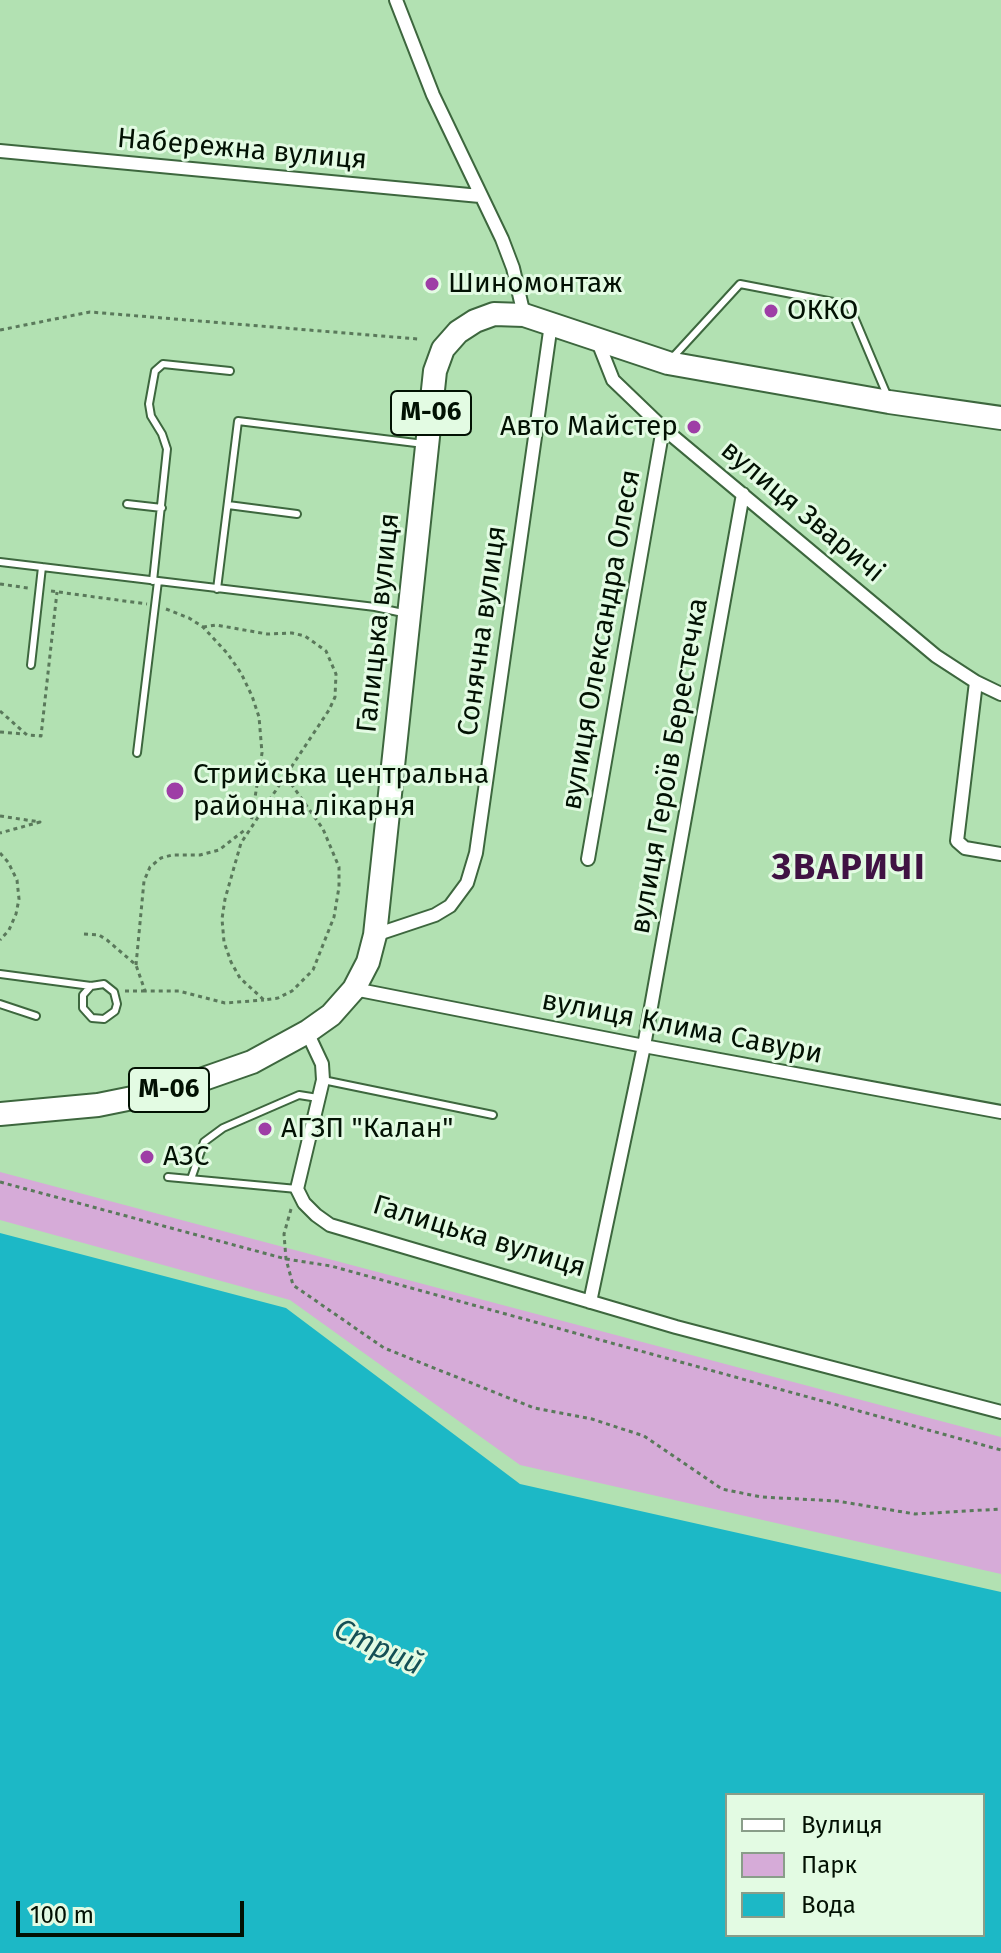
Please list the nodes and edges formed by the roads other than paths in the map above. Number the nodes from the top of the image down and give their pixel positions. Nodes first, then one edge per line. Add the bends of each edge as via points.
1 (396, 0) edge
2 (0, 151) edge
3 (480, 196) junction
4 (524, 315) junction
5 (551, 324) junction
6 (598, 342) junction
7 (668, 363) junction
8 (230, 371) dead end
9 (889, 402) junction
10 (1001, 418) edge
11 (663, 428) junction
12 (428, 445) junction
13 (743, 494) junction
14 (127, 504) dead end
15 (228, 505) junction
16 (162, 508) junction
17 (297, 514) dead end
18 (0, 562) edge
19 (42, 567) junction
20 (156, 581) junction
21 (217, 589) junction
22 (411, 615) junction
23 (31, 665) dead end
24 (976, 682) junction
25 (1001, 694) edge
26 (137, 753) dead end
27 (1001, 854) edge
28 (588, 859) dead end
29 (375, 935) junction
30 (0, 974) edge
31 (91, 986) junction
32 (354, 989) junction
33 (0, 1004) edge
34 (36, 1016) dead end
35 (307, 1032) junction
36 (644, 1046) junction
37 (323, 1080) junction
38 (319, 1098) junction
39 (1001, 1112) edge
40 (0, 1114) edge
41 (493, 1115) dead end
42 (168, 1177) dead end
43 (191, 1179) junction
44 (297, 1189) junction
45 (590, 1302) junction
46 (1001, 1412) edge

1 - 3 street
2 - 3 street, Набережна вулиця
3 - 4 street via 513,268
4 - 5 highway, Галицька вулиця / М-06
4 - 12 highway, Галицька вулиця / М-06 via 494,314 475,321 443,349 435,371
5 - 6 highway, Галицька вулиця / М-06
5 - 29 street, Сонячна вулиця via 476,853 467,883 450,906
6 - 7 highway, Галицька вулиця / М-06
6 - 11 street, вулиця Зваричі via 613,380
7 - 9 highway, Галицька вулиця / М-06
7 - 9 lane via 740,284 849,305
8 - 16 lane via 163,364 155,371 149,404 167,449
9 - 10 highway, Галицька вулиця / М-06
11 - 13 street, вулиця Зваричі
11 - 28 street, вулиця Олександра Олеся
12 - 15 lane via 238,421
12 - 22 highway, Галицька вулиця / М-06
13 - 24 street, вулиця Зваричі via 936,656
13 - 36 street, вулиця Героїв Берестечка
14 - 16 lane
15 - 17 lane
15 - 21 lane
16 - 20 lane
18 - 19 lane
19 - 20 lane
19 - 23 lane
20 - 21 lane
20 - 26 lane
21 - 22 lane
22 - 29 highway, Галицька вулиця / М-06
24 - 25 street, вулиця Зваричі
24 - 27 street via 957,841 965,848
29 - 32 highway, Галицька вулиця / М-06
30 - 31 lane
31 - 31 lane via 81,1002 86,1014 110,1016 117,1004 114,992 104,984
32 - 35 highway, Галицька вулиця / М-06
32 - 36 street, вулиця Клима Савури
33 - 34 lane
35 - 37 street via 322,1064
35 - 40 highway, М-06 via 252,1062 172,1090 98,1105
36 - 39 street, вулиця Клима Савури
36 - 45 street, вулиця Героїв Берестечка
37 - 38 street
37 - 41 lane
38 - 43 lane via 299,1095 223,1128 204,1142
38 - 44 street
42 - 43 lane
43 - 44 lane
44 - 45 street, Галицька вулиця via 304,1203 330,1225
45 - 46 street, Галицька вулиця

